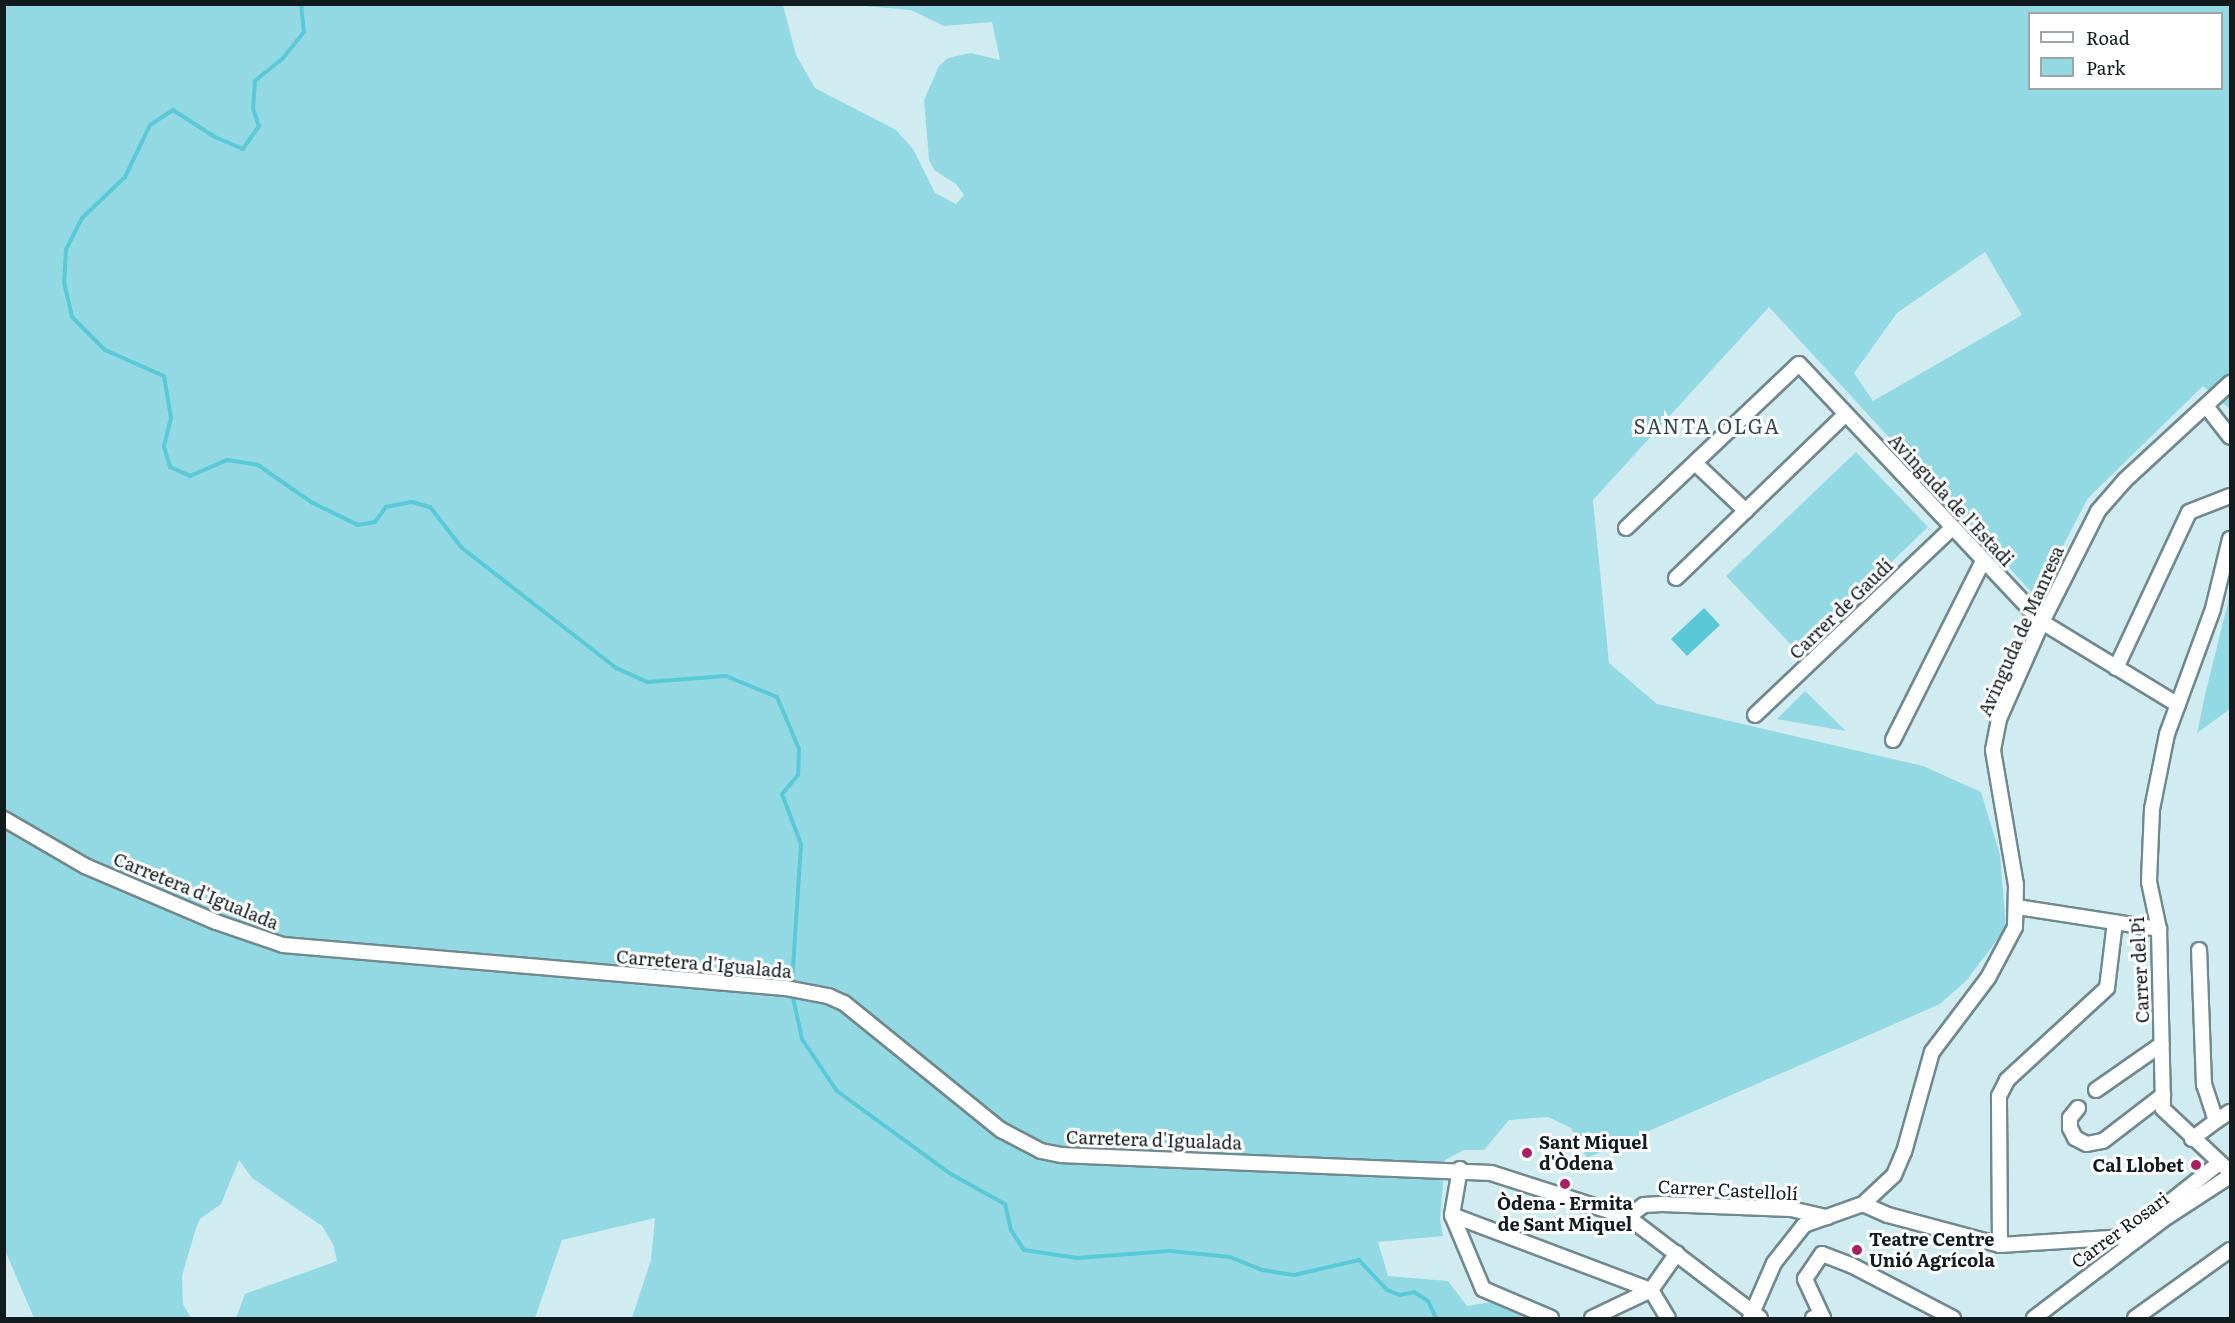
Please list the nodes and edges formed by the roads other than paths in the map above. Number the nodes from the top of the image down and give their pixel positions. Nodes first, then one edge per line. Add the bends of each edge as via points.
1 (2230, 383) edge
2 (2206, 406) junction
3 (1846, 414) junction
4 (2230, 437) edge
5 (1695, 462) junction
6 (2230, 496) edge
7 (1746, 511) junction
8 (1626, 528) dead end
9 (1952, 528) junction
10 (2230, 539) edge
11 (1983, 561) junction
12 (1676, 578) dead end
13 (2042, 622) junction
14 (2116, 668) junction
15 (2178, 705) junction
16 (1755, 715) dead end
17 (1893, 740) dead end
18 (4, 819) edge
19 (2017, 907) junction
20 (2115, 922) junction
21 (2159, 929) junction
22 (2199, 950) dead end
23 (2162, 1044) junction
24 (2096, 1090) dead end
25 (2163, 1095) junction
26 (2079, 1108) dead end
27 (2230, 1112) edge
28 (2216, 1121) junction
29 (2192, 1139) junction
30 (2219, 1162) junction
31 (1460, 1168) junction
32 (2230, 1174) edge
33 (1863, 1204) junction
34 (1452, 1215) junction
35 (1628, 1217) junction
36 (1829, 1217) junction
37 (2000, 1245) junction
38 (2230, 1250) edge
39 (1677, 1252) junction
40 (1650, 1290) junction
41 (1754, 1316) edge
42 (1551, 1318) edge
43 (1592, 1318) edge
44 (1668, 1318) edge
45 (1813, 1318) edge
46 (1823, 1318) edge
47 (1953, 1318) edge
48 (2034, 1318) edge
49 (2135, 1318) edge

1 - 2 street, Avinguda de Manresa
2 - 4 street
2 - 13 street, Avinguda de Manresa via 2125,480 2098,511
3 - 5 street, Avinguda de l'Estadi via 1799,364
3 - 7 street
3 - 9 street, Avinguda de l'Estadi
5 - 7 street
5 - 8 street
6 - 14 street via 2189,512
7 - 12 street
9 - 11 street, Avinguda de l'Estadi
9 - 16 street, Carrer de Gaudí
10 - 15 street, Carrer del Pi via 2213,609
11 - 13 street, Avinguda de l'Estadi
11 - 17 street
13 - 14 street, Avinguda de l'Estadi
13 - 19 street, Avinguda de Manresa via 2000,719 1992,750 2012,855
14 - 15 street, Avinguda de l'Estadi
15 - 21 street, Carrer del Pi via 2152,809 2149,882
18 - 31 street, Carretera d'Igualada via 86,866 216,922 283,945 792,989 844,1003 1001,1130 1041,1151 1061,1155
19 - 20 street
19 - 33 street, Avinguda de Manresa via 2014,927 1988,978 1932,1052 1894,1175
20 - 21 street
20 - 37 street via 2107,988 2007,1080 1999,1096
21 - 23 street, Carrer del Pi
22 - 28 street via 2204,1084
23 - 24 street
23 - 25 street, Carrer del Pi
25 - 26 street via 2103,1141 2087,1144 2075,1138 2070,1128 2070,1118
25 - 29 street, Carrer del Pi via 2163,1109
27 - 28 street
28 - 29 street
29 - 30 street, Carrer del Pi
30 - 32 street, Carrer del Pi
30 - 37 street via 2126,1237
31 - 34 street
31 - 35 street, Carretera d'Igualada via 1491,1173
32 - 48 street, Carrer Rosari
33 - 36 street, Avinguda de Manresa
33 - 37 street via 1888,1215
34 - 40 street
34 - 42 street via 1483,1289
35 - 36 street, Carrer Castellolí via 1644,1205 1662,1204 1791,1209
35 - 39 street, Carretera d'Igualada
36 - 41 street, Avinguda de Manresa via 1804,1225 1788,1242
38 - 49 street
39 - 40 street
39 - 41 street, Carretera d'Igualada
40 - 43 street
40 - 44 street
45 - 46 street
46 - 47 street via 1805,1278 1822,1254

